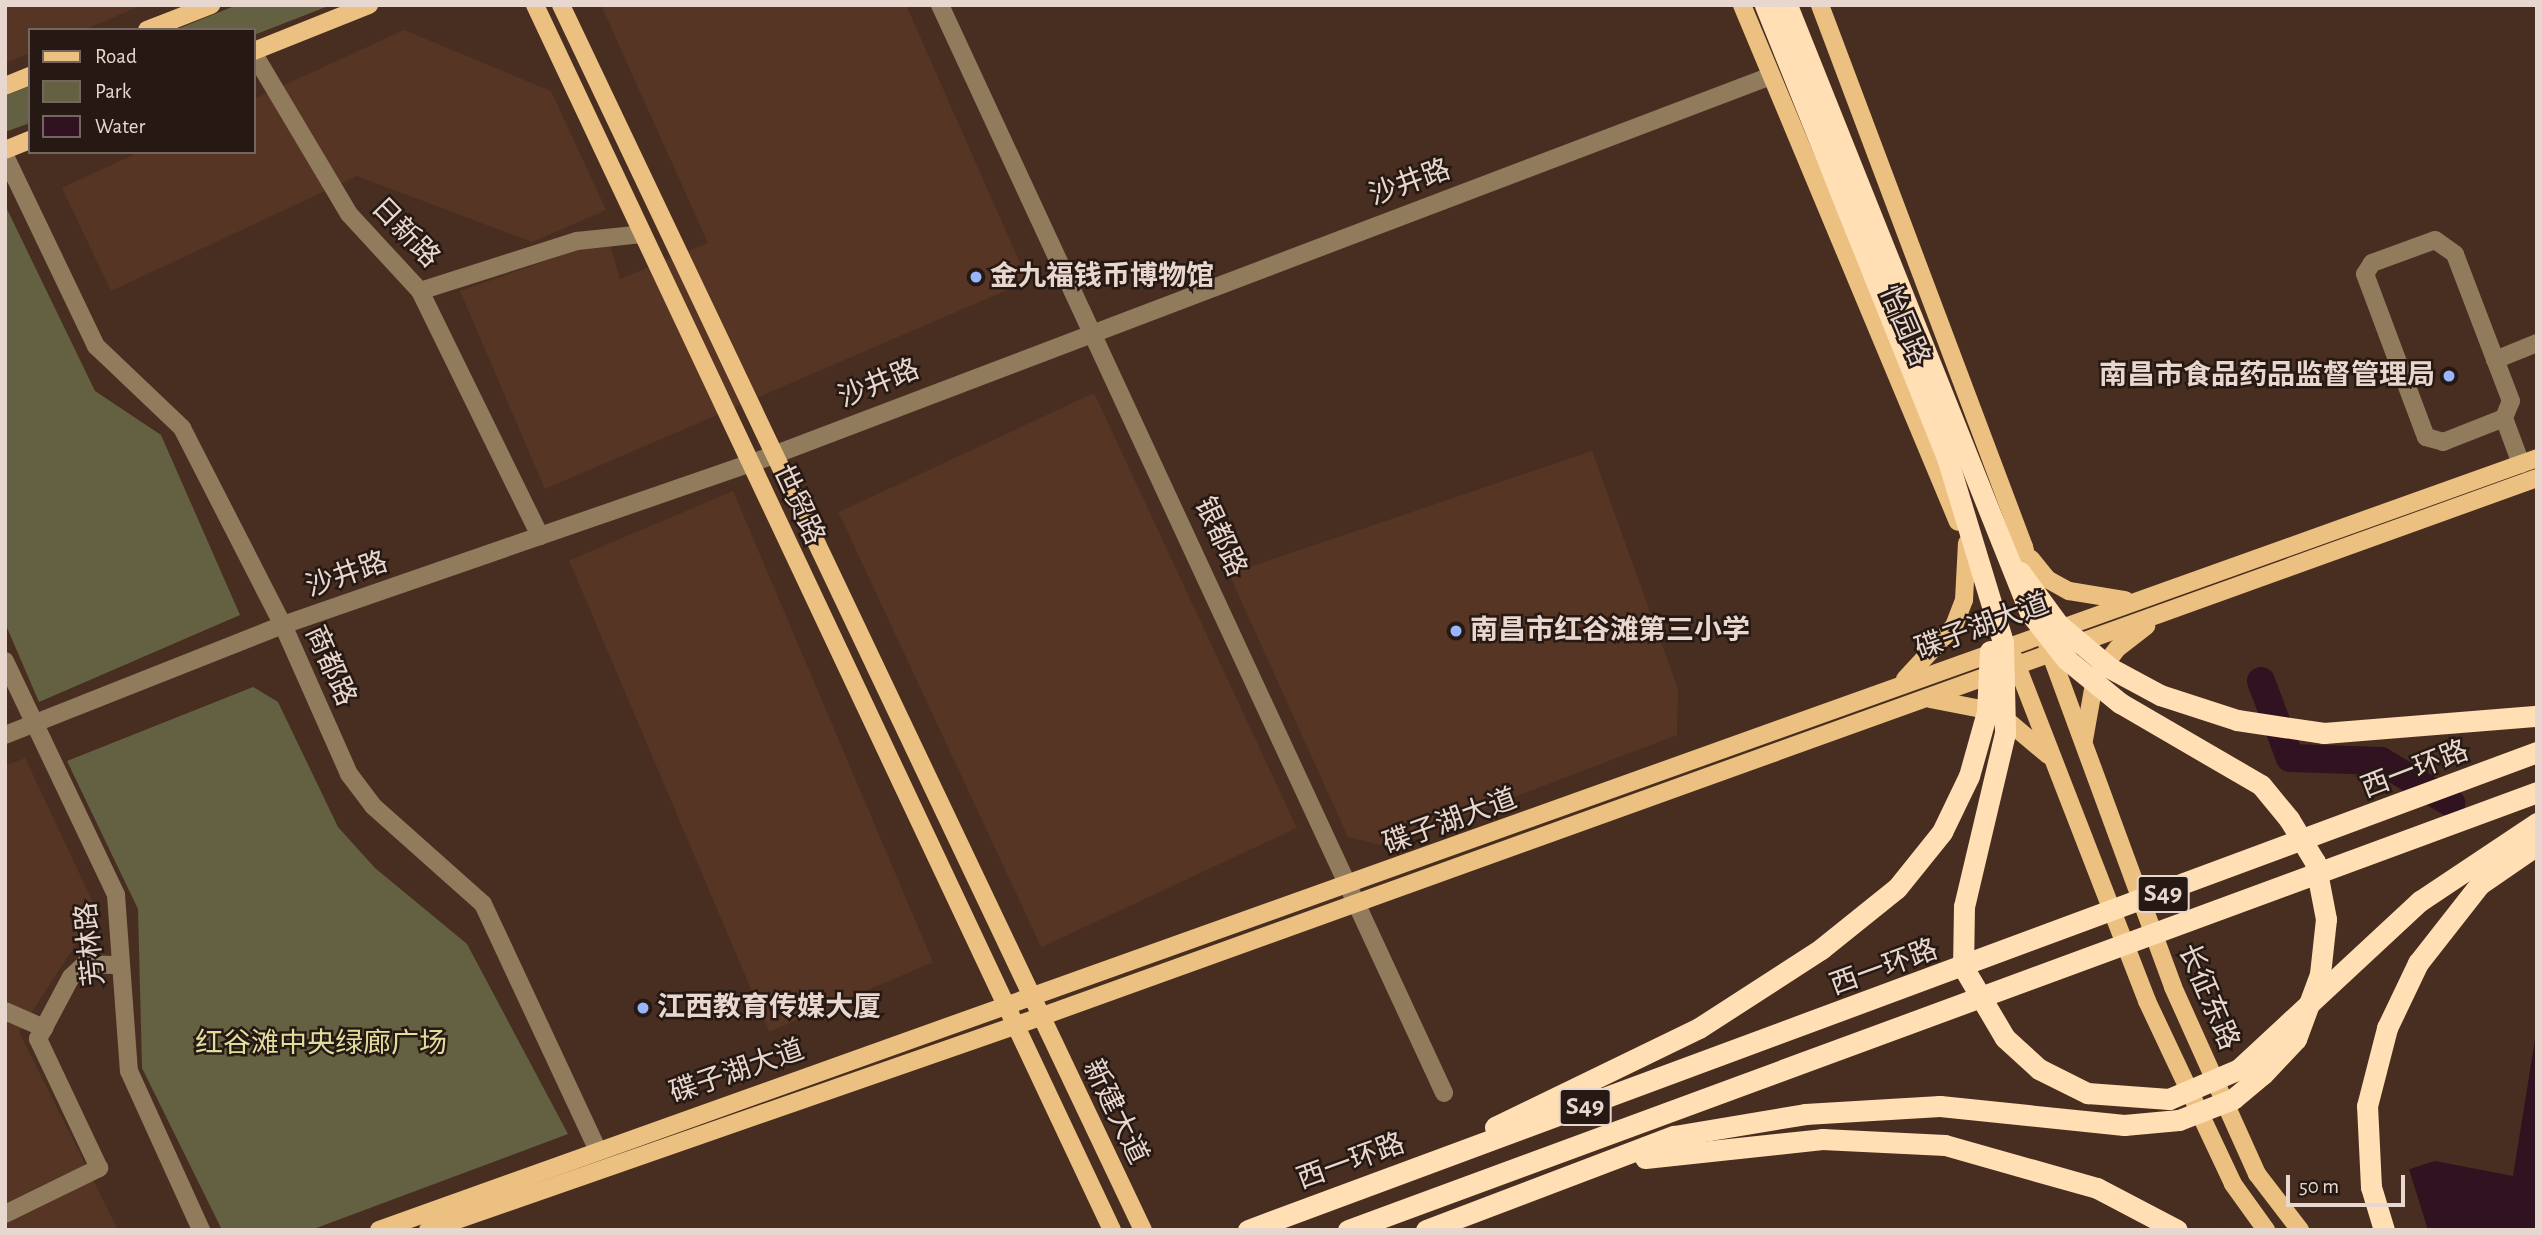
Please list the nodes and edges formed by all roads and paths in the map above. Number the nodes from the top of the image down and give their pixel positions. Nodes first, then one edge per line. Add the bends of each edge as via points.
1 (211, 5) edge
2 (369, 5) edge
3 (535, 5) edge
4 (561, 5) edge
5 (940, 5) edge
6 (1742, 5) edge
7 (1765, 5) edge
8 (1787, 5) edge
9 (1820, 5) edge
10 (152, 28) edge
11 (256, 51) edge
12 (256, 55) edge
13 (1771, 76) junction
14 (28, 77) edge
15 (5, 86) edge
16 (28, 141) edge
17 (5, 150) edge
18 (5, 156) edge
19 (642, 234) junction
20 (420, 291) junction
21 (1094, 328) junction
22 (2537, 343) edge
23 (2495, 360) junction
24 (2504, 418) junction
25 (771, 456) junction
26 (1948, 461) junction
27 (2529, 461) edge
28 (750, 463) junction
29 (1970, 472) junction
30 (2537, 478) edge
31 (540, 536) junction
32 (1967, 543) junction
33 (2024, 547) junction
34 (2143, 599) junction
35 (2172, 610) junction
36 (283, 625) junction
37 (2045, 631) junction
38 (2009, 645) junction
39 (2049, 654) junction
40 (5, 661) edge
41 (2017, 667) junction
42 (1898, 685) junction
43 (1916, 699) junction
44 (2537, 716) edge
45 (33, 725) junction
46 (5, 735) edge
47 (2084, 747) junction
48 (2537, 752) edge
49 (2053, 759) junction
50 (2537, 792) edge
51 (2537, 823) edge
52 (2537, 845) edge
53 (1355, 893) junction
54 (121, 965) junction
55 (1030, 996) junction
56 (1003, 1006) junction
57 (5, 1011) edge
58 (1040, 1017) junction
59 (1014, 1026) junction
60 (44, 1028) junction
61 (1444, 1093) dead end
62 (597, 1149) junction
63 (1602, 1167) junction
64 (1390, 1178) junction
65 (5, 1214) edge
66 (201, 1230) edge
67 (379, 1230) edge
68 (428, 1230) edge
69 (1112, 1230) edge
70 (1143, 1230) edge
71 (1248, 1230) edge
72 (1348, 1230) edge
73 (1426, 1230) edge
74 (2177, 1230) edge
75 (2266, 1230) edge
76 (2300, 1230) edge
77 (2384, 1230) edge

1 - 10 main road
2 - 11 main road
3 - 19 main road, 世贸路
4 - 25 main road, 世贸路
5 - 21 street, 银都路
6 - 13 main road, 怡园路
7 - 26 highway
8 - 29 highway
9 - 33 main road, 怡园路
12 - 20 street, 日新路 via 349,214
13 - 21 street, 沙井路
13 - 32 main road, 怡园路
14 - 15 main road
16 - 17 main road
18 - 36 street, 商都路 via 96,346 182,428
19 - 20 street, 日新路 via 577,241
19 - 28 main road, 世贸路
20 - 31 street
21 - 25 street, 沙井路
21 - 53 street, 银都路
22 - 23 street
23 - 24 street via 2511,401
23 - 24 street via 2446,244 2435,240 2372,263 2365,274 2426,437 2443,442
24 - 27 street
25 - 28 street, 沙井路
25 - 55 main road, 世贸路
26 - 51 highway via 2003,642 2005,733 1964,906 1963,967 2005,1038 2039,1069 2087,1093 2169,1100 2239,1069 2420,901
26 - 64 highway via 1991,644 1987,712 1969,776 1942,832 1897,888 1843,932 1699,1028
27 - 34 main road, 碟子湖大道
28 - 31 street, 沙井路
28 - 56 main road, 世贸路
29 - 44 highway via 2015,565 2058,624 2110,668 2160,695 2237,720 2324,733
29 - 63 highway via 2030,613 2066,659 2120,703 2261,785 2315,862 2326,919 2320,974 2297,1039 2233,1099 2179,1120 2124,1125 1940,1106 1805,1114 1674,1136
30 - 35 main road, 碟子湖大道
31 - 36 street, 沙井路
32 - 38 main road, 怡园路
32 - 42 main road via 1964,600 1954,626
33 - 34 main road via 2046,579 2069,590 2104,600
33 - 37 main road, 怡园路
34 - 37 main road, 碟子湖大道
35 - 39 main road, 碟子湖大道
35 - 47 main road via 2118,648 2095,678
36 - 45 street, 沙井路
36 - 62 street, 商都路 via 349,774 373,806 483,904
37 - 38 main road, 碟子湖大道
37 - 39 main road, 怡园路
38 - 41 main road, 怡园路
38 - 42 main road, 碟子湖大道
39 - 41 main road, 碟子湖大道
39 - 47 main road, 长征东路
40 - 45 street, 芳林路
41 - 43 main road, 碟子湖大道
41 - 49 main road, 长征东路
42 - 53 main road, 碟子湖大道
43 - 49 main road via 1947,699 1997,712
43 - 53 main road, 碟子湖大道
45 - 46 street, 沙井路
45 - 54 street, 芳林路 via 116,895
47 - 76 main road, 长征东路 via 2173,987 2257,1174
48 - 64 highway, 西一环路 / S49
49 - 75 main road, 长征东路 via 2147,1001 2233,1184
50 - 72 highway, S49
52 - 77 highway via 2480,884 2418,963 2387,1028 2367,1106 2371,1186
53 - 55 main road, 碟子湖大道
53 - 58 main road, 碟子湖大道
53 - 61 street, 银都路
54 - 60 street via 85,964 71,977
54 - 66 street, 芳林路 via 129,1071
55 - 56 main road, 碟子湖大道
55 - 58 main road, 世贸路
56 - 59 main road, 世贸路
56 - 62 main road, 碟子湖大道
57 - 60 street
58 - 59 main road, 碟子湖大道
58 - 70 main road, 新建大道
59 - 68 main road, 碟子湖大道
59 - 69 main road, 新建大道
60 - 65 street via 38,1039 99,1168
62 - 67 main road, 碟子湖大道
63 - 73 highway
63 - 74 highway via 1686,1150 1822,1139 1945,1145 2096,1188
64 - 71 highway, 西一环路 / S49

